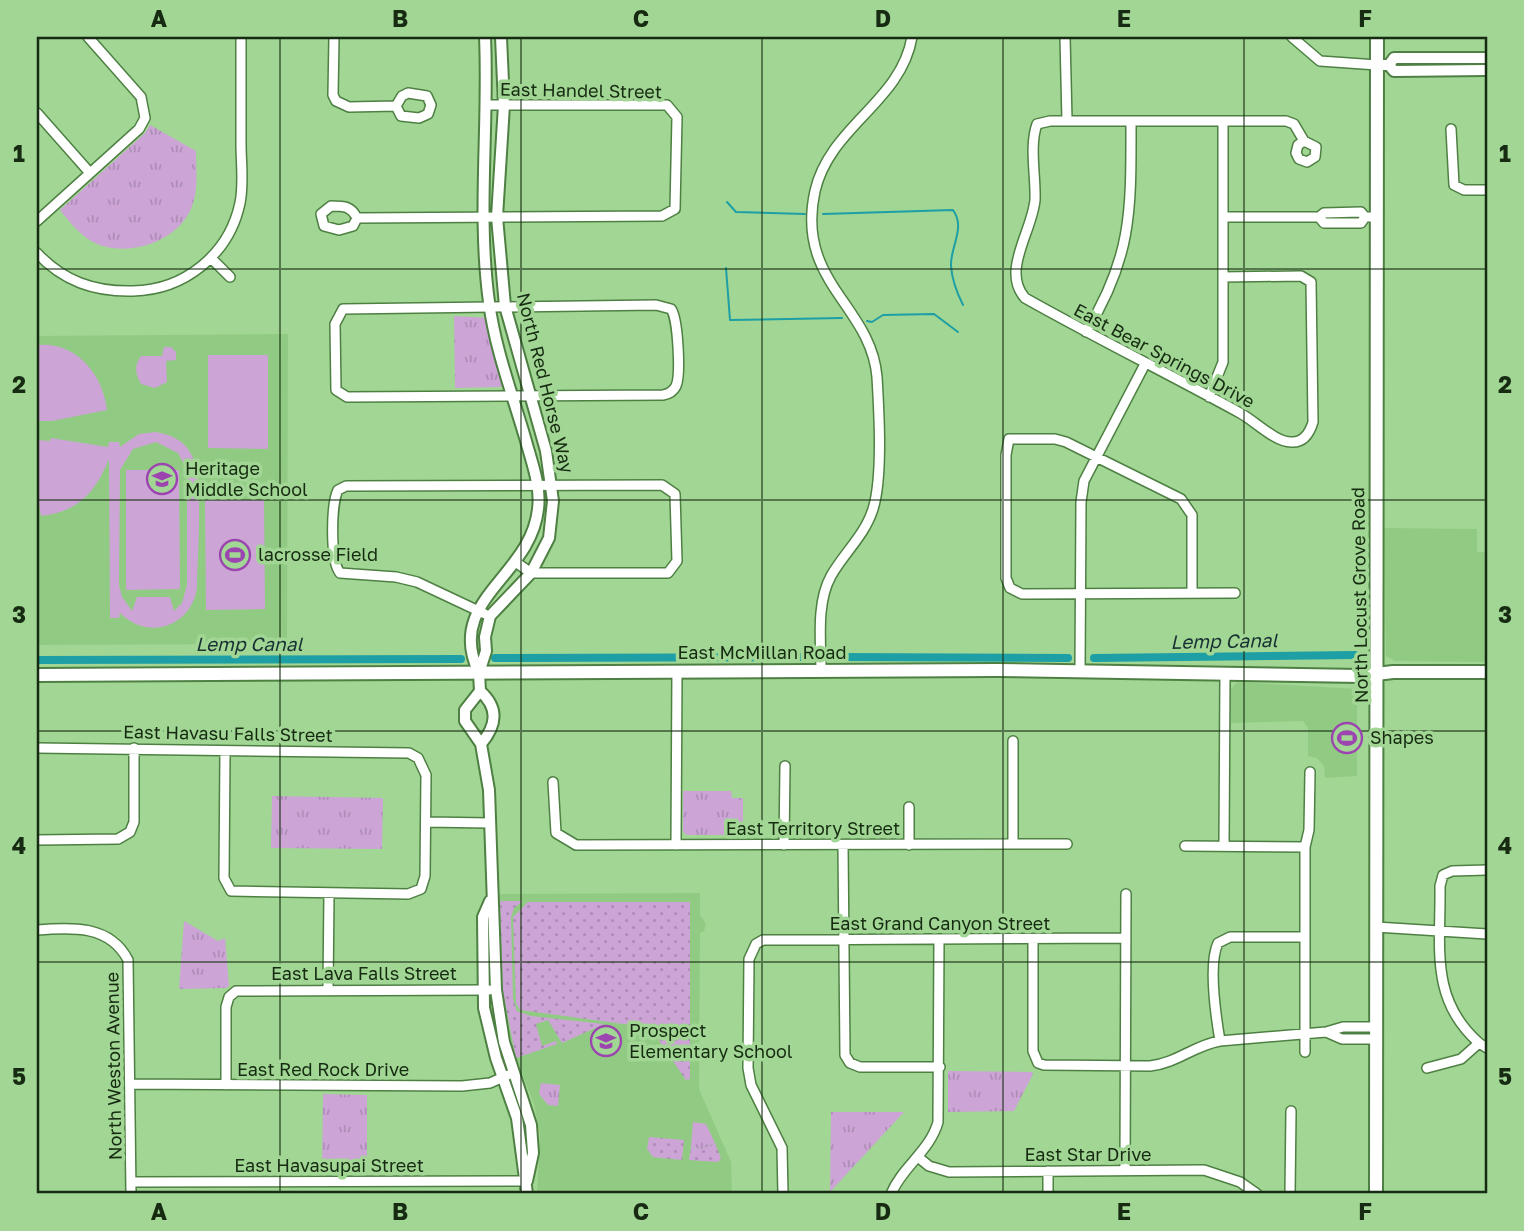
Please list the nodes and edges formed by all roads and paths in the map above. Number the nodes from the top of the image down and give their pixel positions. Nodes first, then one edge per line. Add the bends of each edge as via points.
1 (88, 37) edge
2 (241, 37) edge
3 (334, 37) edge
4 (485, 37) edge
5 (501, 37) edge
6 (912, 37) edge
7 (1065, 37) edge
8 (1294, 37) edge
9 (1377, 37) edge
10 (1487, 58) edge
11 (1383, 65) junction
12 (1487, 70) edge
13 (488, 105) junction
14 (504, 105) junction
15 (396, 106) dead end
16 (37, 113) edge
17 (1067, 121) junction
18 (1131, 121) junction
19 (1223, 121) junction
20 (1451, 129) dead end
21 (1304, 141) dead end
22 (90, 173) junction
23 (1487, 190) edge
24 (482, 217) junction
25 (497, 217) junction
26 (1223, 217) junction
27 (1370, 217) junction
28 (357, 218) dead end
29 (37, 221) edge
30 (37, 253) edge
31 (211, 258) junction
32 (230, 277) dead end
33 (1223, 277) junction
34 (490, 306) junction
35 (505, 306) junction
36 (1086, 332) junction
37 (1145, 364) junction
38 (513, 396) junction
39 (528, 396) junction
40 (1209, 397) junction
41 (1097, 457) junction
42 (537, 485) junction
43 (552, 485) junction
44 (517, 563) junction
45 (531, 573) junction
46 (1192, 593) junction
47 (1236, 593) dead end
48 (1081, 594) junction
49 (477, 610) junction
50 (489, 616) junction
51 (677, 671) junction
52 (821, 671) junction
53 (1080, 671) junction
54 (479, 673) junction
55 (1225, 673) junction
56 (1487, 673) edge
57 (1378, 674) junction
58 (37, 675) edge
59 (480, 691) junction
60 (1013, 741) dead end
61 (481, 744) junction
62 (37, 748) edge
63 (134, 748) junction
64 (225, 752) junction
65 (785, 766) dead end
66 (1310, 772) dead end
67 (553, 782) dead end
68 (908, 807) dead end
69 (426, 822) junction
70 (490, 823) junction
71 (37, 840) edge
72 (1013, 844) junction
73 (1067, 844) dead end
74 (676, 845) junction
75 (784, 845) junction
76 (844, 845) junction
77 (909, 845) junction
78 (1185, 846) dead end
79 (1224, 846) junction
80 (1305, 847) junction
81 (1487, 870) edge
82 (329, 893) junction
83 (1126, 894) dead end
84 (490, 901) junction
85 (1376, 928) junction
86 (37, 930) edge
87 (1441, 931) junction
88 (1487, 934) edge
89 (1305, 937) junction
90 (1126, 938) junction
91 (939, 939) junction
92 (1033, 939) junction
93 (843, 940) junction
94 (328, 989) junction
95 (483, 990) junction
96 (496, 990) junction
97 (1304, 1032) junction
98 (1374, 1033) junction
99 (1220, 1041) junction
100 (1483, 1046) edge
101 (1305, 1052) dead end
102 (940, 1067) junction
103 (1125, 1067) junction
104 (1427, 1068) dead end
105 (508, 1074) junction
106 (130, 1084) junction
107 (226, 1085) junction
108 (1291, 1111) dead end
109 (918, 1157) junction
110 (1125, 1170) junction
111 (1048, 1171) junction
112 (527, 1181) junction
113 (131, 1182) junction
114 (223, 1182) junction
115 (131, 1194) edge
116 (223, 1194) edge
117 (527, 1194) edge
118 (783, 1194) edge
119 (891, 1194) edge
120 (1048, 1194) edge
121 (1257, 1194) edge
122 (1290, 1194) edge
123 (1376, 1194) edge

1 - 22 street via 146,108 139,128
2 - 31 street via 240,202 229,232
3 - 15 street via 336,101 349,107
4 - 13 street, North Red Horse Way
5 - 14 street, North Red Horse Way
6 - 52 street via 892,86 832,150 813,208 821,265 871,349 877,388 876,495 867,524 827,586
7 - 17 street
8 - 11 street via 1320,61
9 - 11 main road, North Locust Grove Road
10 - 11 street via 1394,58
11 - 12 street via 1394,71
11 - 27 main road, North Locust Grove Road
13 - 14 street, East Handel Street
13 - 24 street, North Red Horse Way
14 - 25 street, North Red Horse Way
14 - 25 street, East Handel Street via 664,104 674,109 675,209 662,216
16 - 22 street
17 - 18 street
17 - 36 street, East Bear Springs Drive via 1037,124 1034,208 1015,274 1025,299
18 - 19 street
18 - 36 street via 1130,216 1123,258
19 - 21 street via 1286,121 1299,129
19 - 26 street
20 - 23 street via 1454,185
22 - 29 street
24 - 25 street
24 - 28 street
24 - 34 street, North Red Horse Way
25 - 35 street, North Red Horse Way
26 - 27 street via 1319,217 1324,212 1361,212
26 - 33 street
27 - 57 main road, North Locust Grove Road
30 - 31 street via 72,281 119,291 174,283
31 - 32 street
33 - 40 street via 1223,362
33 - 40 street, East Bear Springs Drive via 1308,279 1312,288 1313,422 1303,439 1289,442
34 - 35 street
34 - 38 street, North Red Horse Way
34 - 38 street via 350,307 339,312 334,381 340,394 347,397
35 - 39 street, North Red Horse Way
35 - 39 street via 656,305 671,309 677,320 677,382 672,391 663,395
36 - 37 street, East Bear Springs Drive
37 - 40 street, East Bear Springs Drive
37 - 41 street
38 - 39 street
38 - 42 street, North Red Horse Way
39 - 43 street, North Red Horse Way
41 - 46 street via 1188,506 1192,515
41 - 48 street via 1084,481 1081,502
41 - 48 street via 1055,439 1009,439 1006,455 1006,578 1010,588 1022,594
42 - 43 street
42 - 44 street, North Red Horse Way via 534,530
42 - 49 street via 346,486 338,490 333,562 337,570 345,576 417,582
43 - 45 street, North Red Horse Way via 549,538
43 - 45 street via 662,485 673,489 677,561 663,574
44 - 45 street
44 - 49 street, North Red Horse Way
45 - 50 street, North Red Horse Way
46 - 47 street
46 - 48 street
48 - 53 street
49 - 50 street
49 - 54 street, North Red Horse Way via 470,642
50 - 54 street, North Red Horse Way
51 - 52 main road, East McMillan Road
51 - 54 main road, East McMillan Road
51 - 74 street
52 - 53 main road, East McMillan Road
53 - 55 main road, East McMillan Road
54 - 58 main road, East McMillan Road
54 - 59 street, North Red Horse Way
55 - 57 main road, East McMillan Road
55 - 79 street
56 - 57 main road, East McMillan Road
57 - 85 main road, North Locust Grove Road
59 - 61 street, North Red Horse Way via 495,713 493,727
59 - 61 street, North Red Horse Way via 465,710 465,721
60 - 72 street
61 - 70 street, North Red Horse Way
62 - 63 street, East Havasu Falls Street
63 - 64 street, East Havasu Falls Street
63 - 71 street via 134,822 130,832 118,839
64 - 69 street, East Havasu Falls Street via 399,750 418,758 426,775
64 - 82 street via 227,887 237,892
65 - 75 street
66 - 80 street via 1310,830
67 - 74 street, East Territory Street via 554,825 561,838 576,845
68 - 77 street
69 - 70 street
69 - 82 street via 421,889 408,894
70 - 84 street, North Red Horse Way
72 - 73 street, East Territory Street
72 - 77 street, East Territory Street
74 - 75 street, East Territory Street
75 - 76 street, East Territory Street
76 - 77 street, East Territory Street
76 - 93 street
78 - 79 street
79 - 80 street
80 - 89 street
81 - 87 street via 1443,875
82 - 94 street
83 - 90 street
84 - 95 street, North Red Horse Way via 483,917
84 - 96 street, North Red Horse Way via 495,918
85 - 87 street
85 - 98 main road, North Locust Grove Road
86 - 106 street, North Weston Avenue via 93,930 116,943 130,967
87 - 88 street
87 - 100 street via 1443,992 1456,1020
89 - 97 street
89 - 99 street via 1230,937 1218,943 1215,1006
90 - 92 street, East Grand Canyon Street
90 - 103 street
91 - 92 street, East Grand Canyon Street
91 - 93 street, East Grand Canyon Street
91 - 102 street
92 - 103 street via 1033,1051 1038,1063
93 - 102 street via 844,1052 850,1063 860,1067
93 - 118 street, East Grand Canyon Street via 763,940 755,944 749,959 748,1068 751,1085 782,1148
94 - 95 street, East Lava Falls Street
94 - 107 street, East Lava Falls Street via 233,993 226,1007
95 - 96 street, East Lava Falls Street
95 - 105 street, North Red Horse Way via 490,1038
96 - 105 street, North Red Horse Way
97 - 98 street via 1343,1027
97 - 99 street
97 - 101 street
98 - 123 main road, North Locust Grove Road
99 - 103 street via 1166,1064
100 - 104 street via 1449,1064
102 - 109 street via 938,1122
103 - 110 street
105 - 107 street, East Red Rock Drive via 490,1083 462,1086
105 - 112 street, North Red Horse Way via 529,1111 534,1140
106 - 107 street, East Red Rock Drive
106 - 113 street, North Weston Avenue
108 - 122 street
109 - 111 street, East Star Drive via 941,1171
109 - 119 street
110 - 111 street, East Star Drive
110 - 121 street, East Star Drive via 1204,1170 1240,1182
111 - 120 street
112 - 114 street, East Havasupai Street
112 - 117 street, North Red Horse Way
113 - 114 street, East Havasupai Street
113 - 115 street, North Weston Avenue
114 - 116 street

